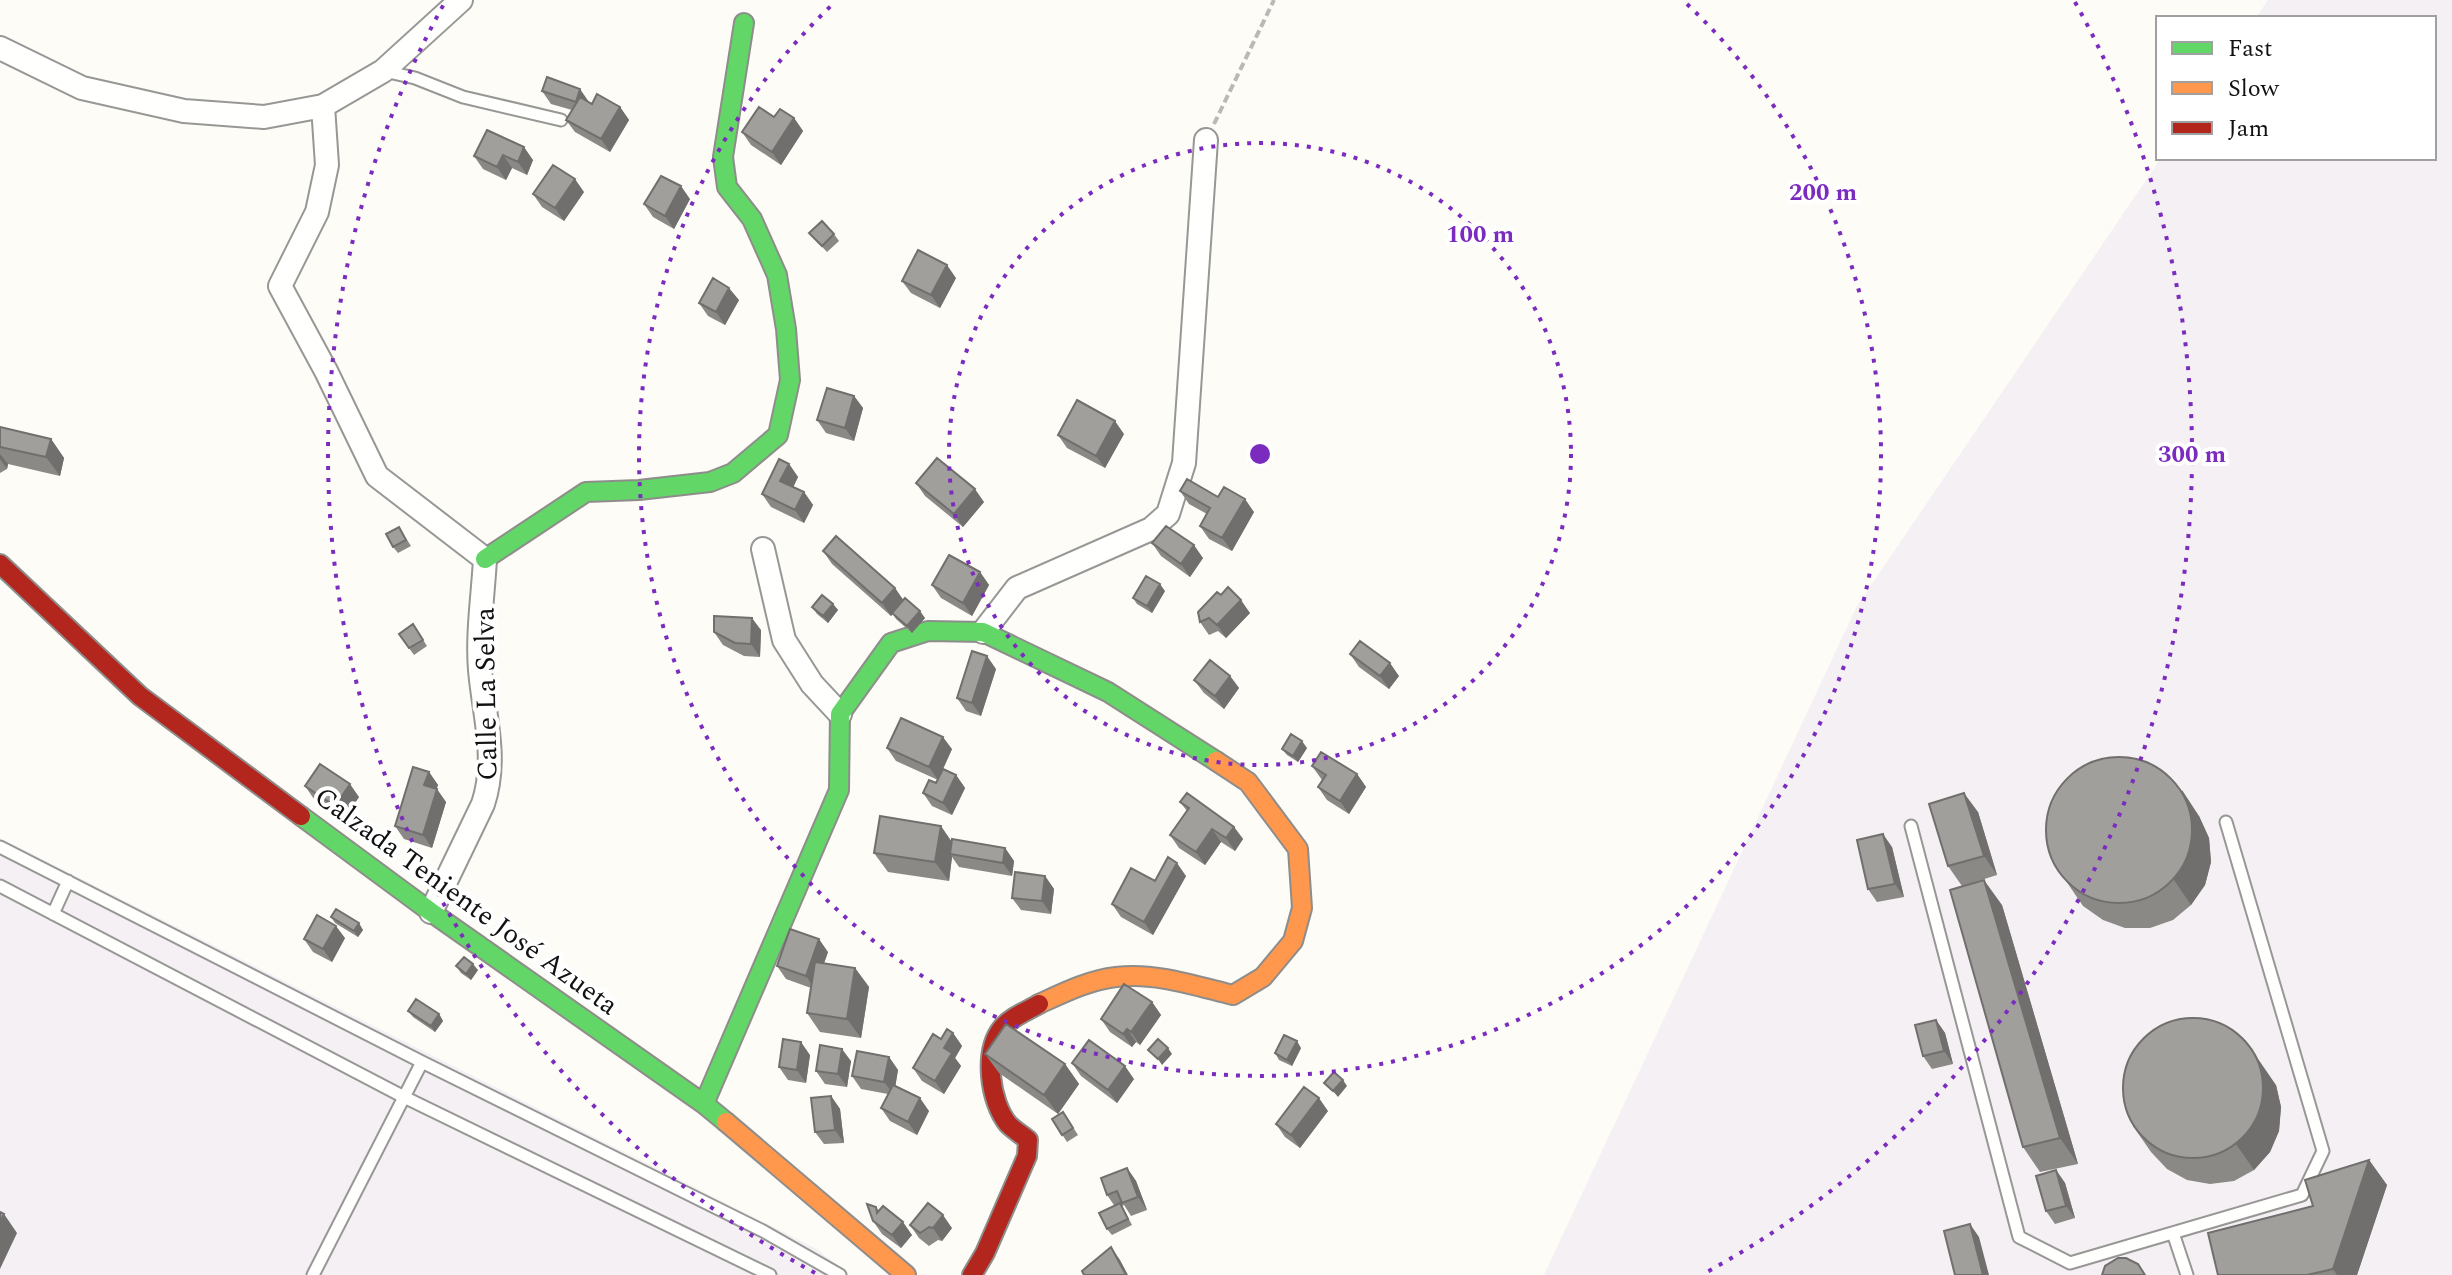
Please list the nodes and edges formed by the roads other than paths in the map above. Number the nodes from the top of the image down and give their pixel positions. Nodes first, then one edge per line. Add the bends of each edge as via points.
1 (461, 0) edge
2 (744, 23) dead end
3 (0, 48) edge
4 (383, 71) junction
5 (323, 106) junction
6 (561, 120) dead end
7 (1206, 140) road end
8 (763, 549) dead end
9 (485, 559) junction
10 (0, 564) edge
11 (983, 632) junction
12 (840, 714) junction
13 (2226, 822) dead end
14 (1911, 826) dead end
15 (0, 847) edge
16 (68, 881) junction
17 (0, 886) edge
18 (431, 912) junction
19 (53, 914) junction
20 (422, 1062) junction
21 (404, 1097) junction
22 (704, 1104) junction
23 (2173, 1233) junction
24 (313, 1275) edge
25 (770, 1275) edge
26 (840, 1275) edge
27 (906, 1275) edge
28 (972, 1275) edge
29 (2187, 1275) edge

1 - 4 street
2 - 9 street via 723,157 727,187 752,219 777,275 790,380 778,435 733,473 710,482 586,492
3 - 5 street via 82,88 184,111 264,117
4 - 5 street
4 - 6 lane
5 - 9 street via 327,165 317,212 280,286 377,476
7 - 11 street via 1184,463 1168,514 1151,529 1017,588
8 - 12 street via 784,640 812,684
9 - 18 street, Calle La Selva via 480,668 492,764 489,786
10 - 18 street, Calzada Teniente José Azueta via 140,696
11 - 12 street via 928,631 891,643
11 - 28 street via 1108,692 1248,782 1298,849 1302,908 1293,941 1263,977 1233,995 1159,978 1116,976 1043,1001 1002,1028 991,1058 995,1099 1008,1124 1028,1140 1027,1156
12 - 22 street via 839,790
13 - 23 lane via 2323,1151 2302,1195
14 - 23 lane via 2019,1237 2070,1263
15 - 16 lane
16 - 19 lane
16 - 20 lane
17 - 19 lane
18 - 22 street, Calzada Teniente José Azueta
19 - 21 lane
20 - 21 lane
20 - 26 lane via 763,1231
21 - 24 lane
21 - 25 lane
22 - 27 street, Calzada Teniente José Azueta
23 - 29 lane

